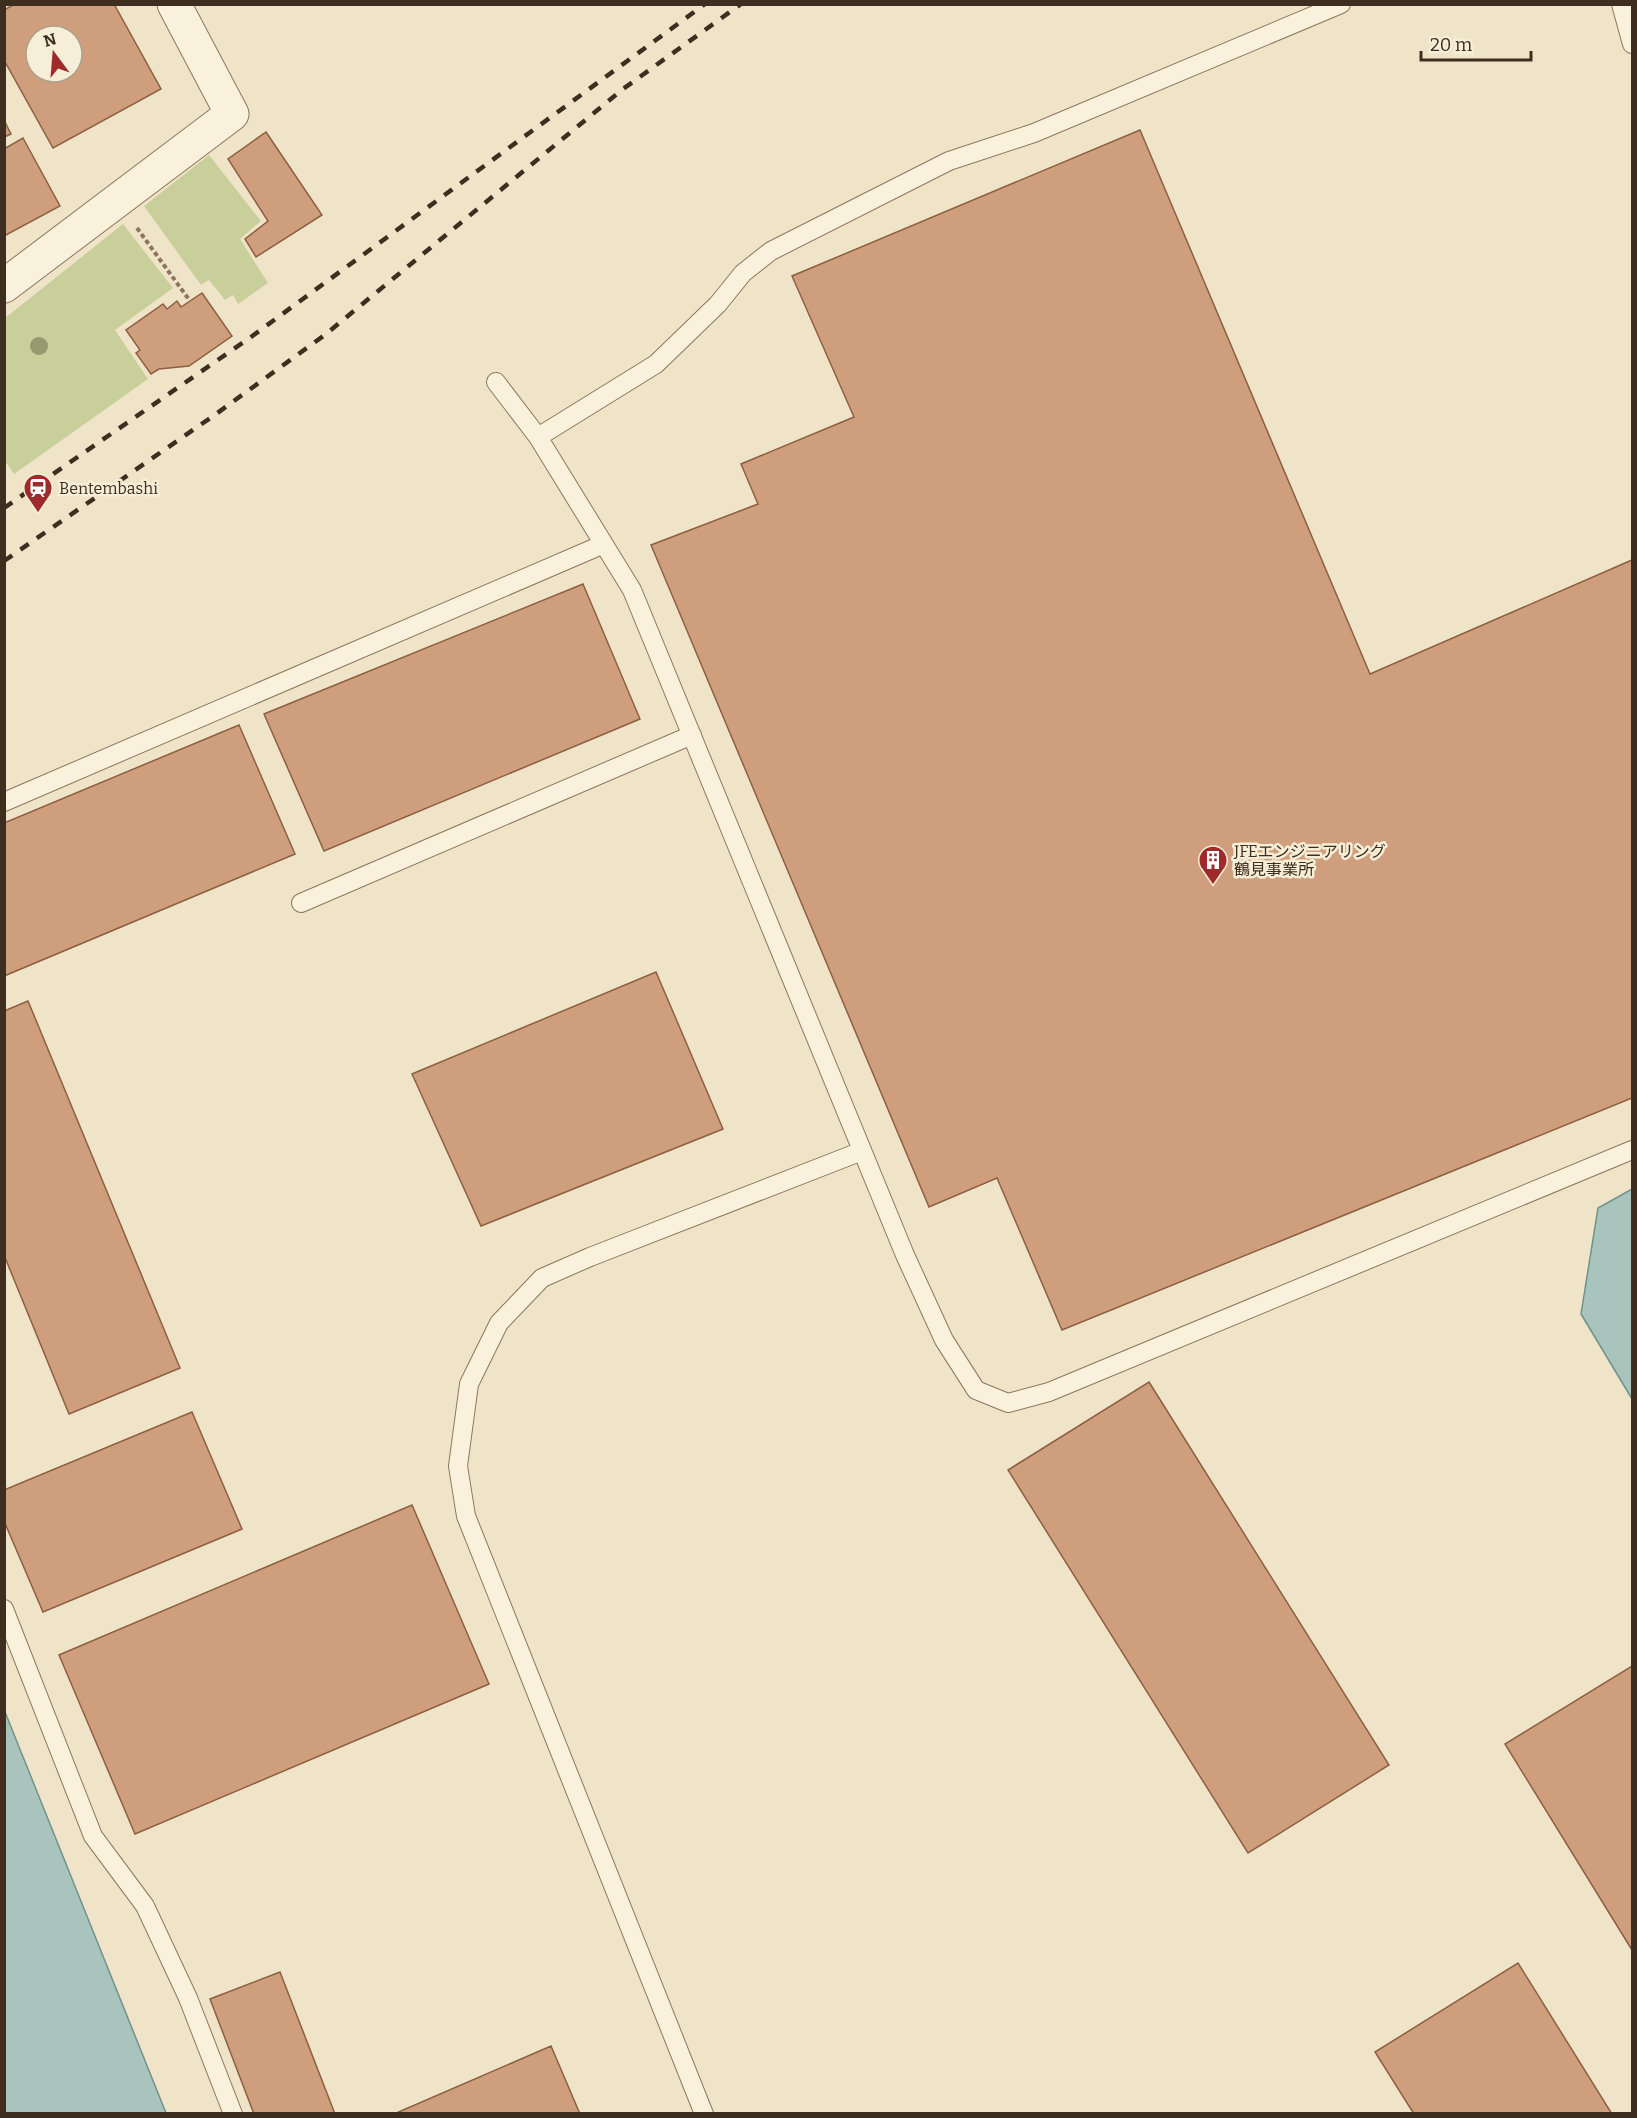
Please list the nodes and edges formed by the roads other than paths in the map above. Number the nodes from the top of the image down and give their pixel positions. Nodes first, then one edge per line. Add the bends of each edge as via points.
1 (174, 4) edge
2 (1341, 4) edge
3 (1621, 4) edge
4 (1632, 44) edge
5 (4, 286) edge
6 (496, 382) dead end
7 (538, 437) junction
8 (604, 544) junction
9 (692, 735) junction
10 (4, 802) edge
11 (301, 903) dead end
12 (1632, 1150) edge
13 (862, 1151) junction
14 (4, 1609) edge
15 (233, 2114) edge
16 (704, 2114) edge

1 - 5 street via 232,114
2 - 7 lane via 1034,133 949,161 771,251 742,273 718,304 656,364
3 - 4 lane
6 - 7 lane
7 - 8 lane
8 - 9 lane via 632,590
8 - 10 lane
9 - 11 lane
9 - 13 lane
12 - 13 lane via 1049,1392 1008,1403 976,1390 944,1340
13 - 16 lane via 542,1278 500,1323 469,1384 458,1466 466,1516
14 - 15 lane via 93,1836 145,1906 188,1998

